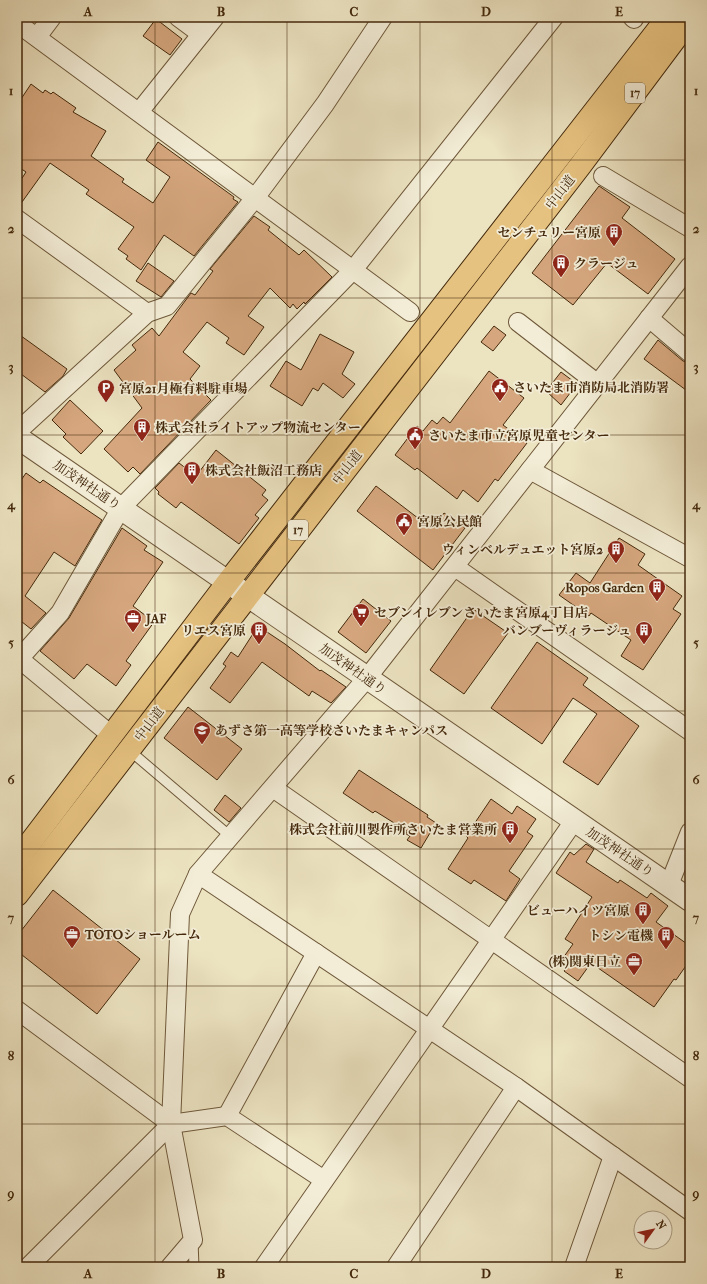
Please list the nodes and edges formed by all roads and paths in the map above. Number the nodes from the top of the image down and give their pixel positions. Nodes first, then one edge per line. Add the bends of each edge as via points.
1 (52, 17) edge
2 (178, 17) edge
3 (215, 17) edge
4 (383, 17) edge
5 (554, 17) edge
6 (668, 17) edge
7 (690, 20) edge
8 (17, 23) edge
9 (201, 34) junction
10 (37, 37) junction
11 (139, 112) junction
12 (603, 176) dead end
13 (255, 198) junction
14 (17, 219) edge
15 (690, 228) edge
16 (690, 266) edge
17 (353, 270) junction
18 (410, 312) dead end
19 (147, 313) junction
20 (649, 318) junction
21 (518, 322) dead end
22 (690, 353) edge
23 (598, 384) junction
24 (17, 432) edge
25 (17, 438) edge
26 (530, 470) junction
27 (121, 508) junction
28 (690, 558) edge
29 (455, 567) junction
30 (228, 582) junction
31 (247, 595) junction
32 (18, 658) edge
33 (367, 678) junction
34 (690, 731) edge
35 (111, 735) junction
36 (129, 750) junction
37 (273, 788) junction
38 (574, 821) junction
39 (690, 832) edge
40 (230, 836) junction
41 (17, 860) edge
42 (198, 874) junction
43 (669, 885) junction
44 (17, 895) edge
45 (690, 900) edge
46 (493, 940) junction
47 (316, 953) junction
48 (17, 1010) edge
49 (429, 1028) junction
50 (690, 1078) edge
51 (516, 1087) junction
52 (227, 1116) junction
53 (171, 1124) junction
54 (613, 1156) junction
55 (324, 1180) junction
56 (690, 1211) edge
57 (193, 1240) junction
58 (28, 1267) edge
59 (170, 1267) edge
60 (194, 1267) edge
61 (264, 1267) edge
62 (396, 1267) edge
63 (574, 1267) edge

1 - 10 street
2 - 9 street
3 - 9 street
4 - 13 street via 325,104
5 - 17 street
6 - 30 highway, 中山道 / 17
7 - 31 highway, 中山道 / 17
8 - 10 street
9 - 11 street
10 - 11 street
11 - 13 street
12 - 15 street
13 - 17 street
13 - 19 street via 167,306
14 - 19 street
16 - 20 street
17 - 18 street
17 - 27 street
19 - 24 street
20 - 22 street
20 - 23 street
21 - 23 street
23 - 26 street
25 - 27 street, 加茂神社通り
26 - 28 street
26 - 29 street
27 - 30 street, 加茂神社通り
27 - 32 street via 60,613
29 - 33 street
29 - 34 street
30 - 31 street, 加茂神社通り
30 - 35 highway, 中山道 / 17
31 - 33 street, 加茂神社通り
31 - 36 highway, 中山道 / 17
32 - 35 street
33 - 37 street
33 - 38 street, 加茂神社通り
35 - 41 highway, 中山道 / 17
36 - 40 lane
36 - 44 highway, 中山道 / 17
37 - 40 street
37 - 46 street
38 - 43 street, 加茂神社通り
38 - 46 street
39 - 43 street
40 - 42 street
42 - 47 street
42 - 53 street via 180,914
43 - 45 street, 加茂神社通り
46 - 49 street
46 - 50 street
47 - 49 street
47 - 52 street
48 - 53 street
49 - 51 street
49 - 55 street
51 - 54 street
51 - 62 street
52 - 53 street
52 - 55 street
53 - 57 street
53 - 58 street
54 - 56 street
54 - 63 street
55 - 61 street
57 - 59 street
57 - 60 lane

